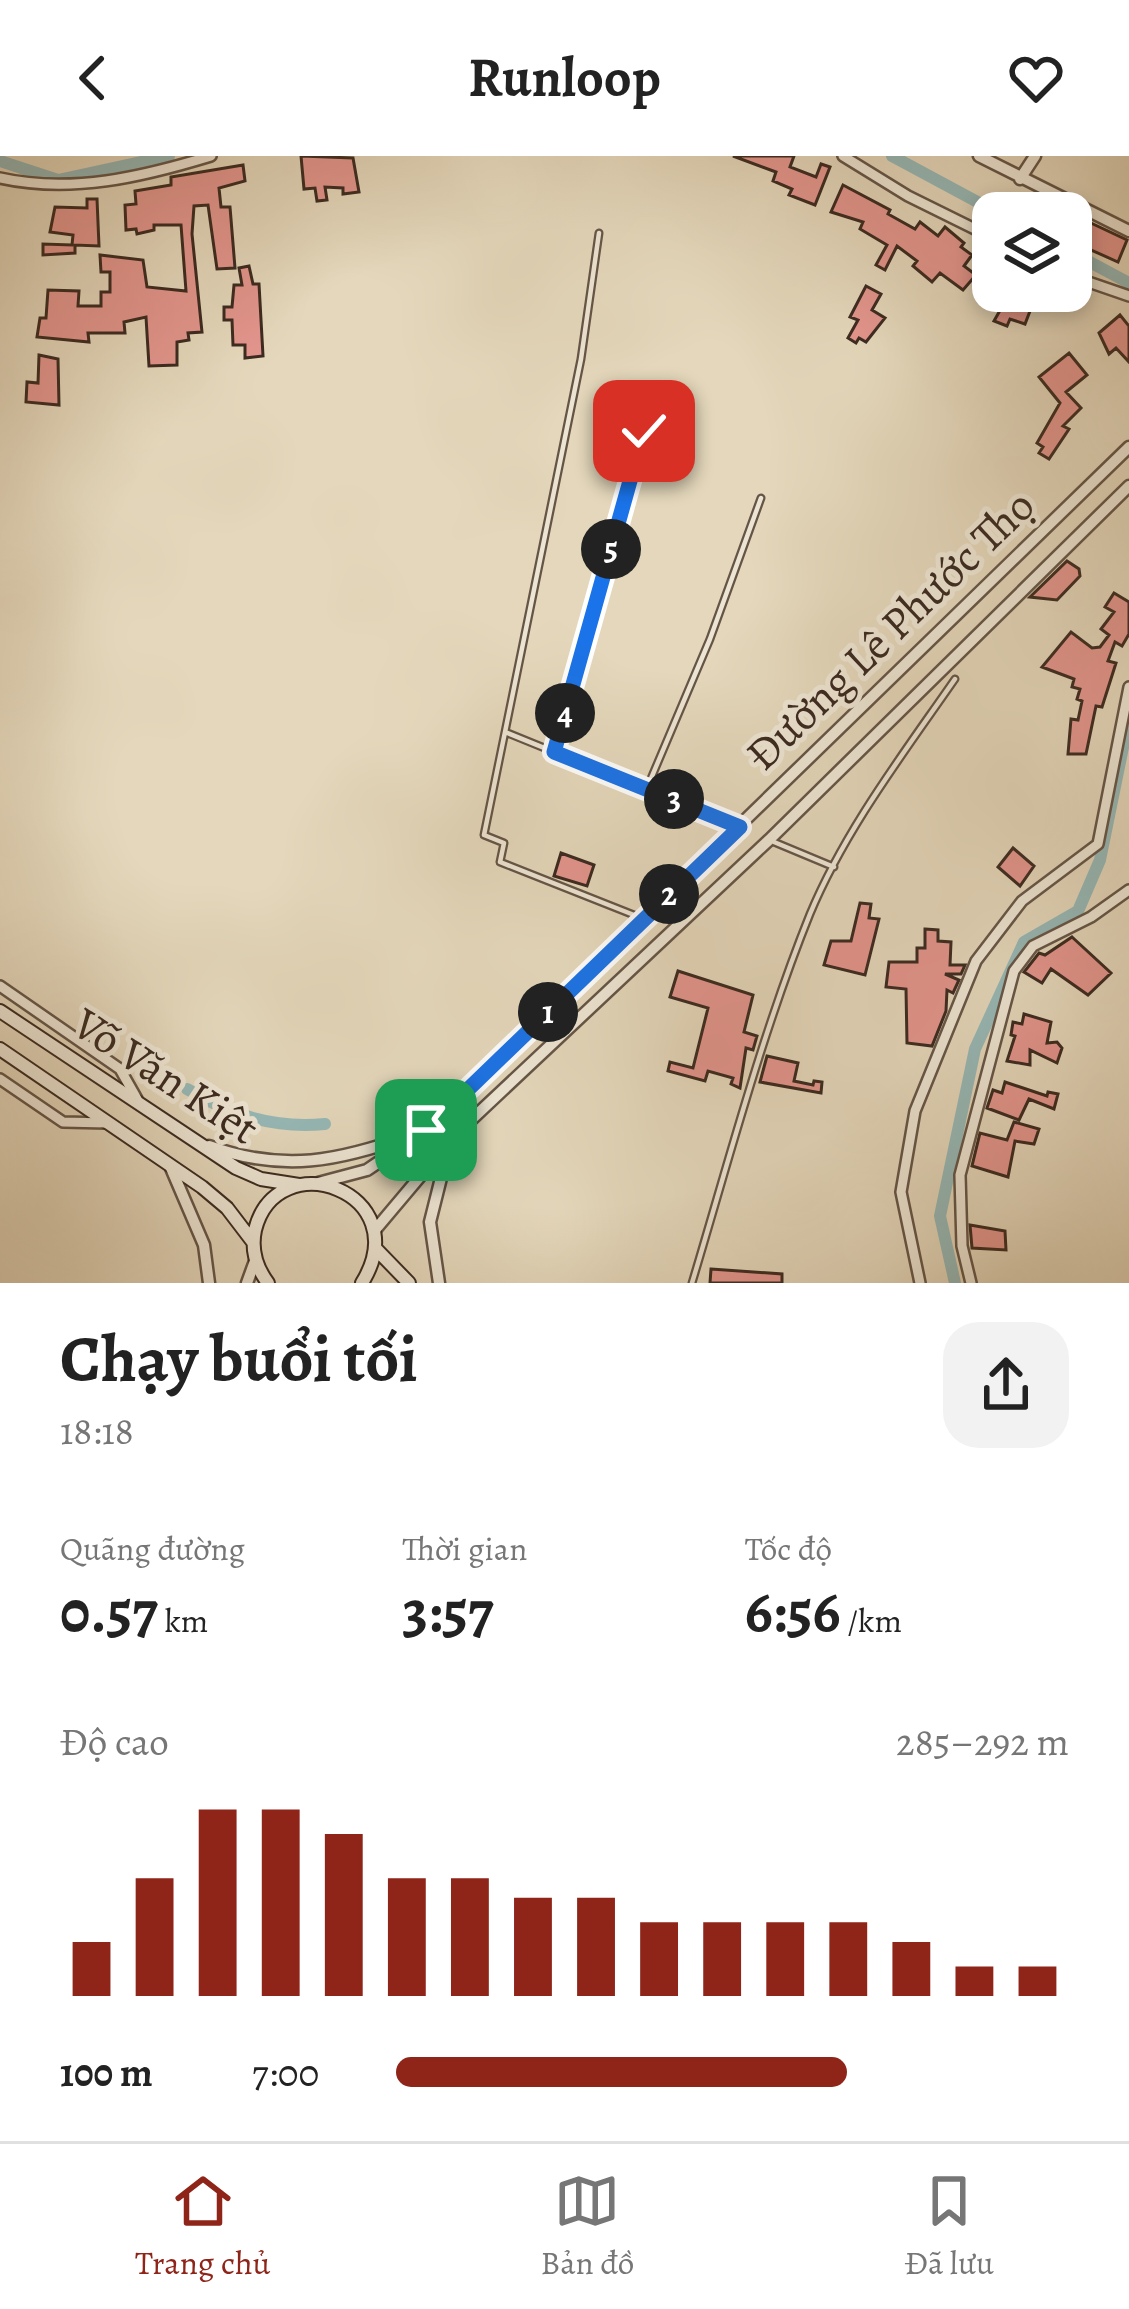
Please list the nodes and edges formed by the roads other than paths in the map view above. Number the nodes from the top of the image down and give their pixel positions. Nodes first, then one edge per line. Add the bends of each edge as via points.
1 (211, 156) edge
2 (843, 156) edge
3 (980, 156) edge
4 (1035, 156) edge
5 (0, 178) edge
6 (1020, 179) junction
7 (1127, 226) edge
8 (972, 228) edge
9 (599, 233) dead end
10 (1092, 283) edge
11 (1129, 296) edge
12 (644, 431) dead end
13 (1129, 447) edge
14 (1129, 486) edge
15 (761, 498) dead end
16 (955, 679) dead end
17 (1129, 688) edge
18 (505, 732) junction
19 (554, 752) junction
20 (647, 788) junction
21 (740, 827) junction
22 (769, 839) junction
23 (834, 867) junction
24 (1129, 890) edge
25 (644, 919) junction
26 (0, 986) edge
27 (0, 1012) edge
28 (0, 1049) edge
29 (0, 1078) edge
30 (139, 1103) junction
31 (108, 1123) junction
32 (426, 1130) junction
33 (455, 1135) junction
34 (197, 1142) junction
35 (170, 1165) junction
36 (319, 1183) junction
37 (299, 1185) junction
38 (374, 1230) junction
39 (253, 1242) junction
40 (376, 1249) junction
41 (255, 1261) junction
42 (209, 1283) edge
43 (248, 1283) edge
44 (268, 1283) edge
45 (362, 1283) edge
46 (409, 1283) edge
47 (439, 1283) edge
48 (692, 1283) edge
49 (920, 1283) edge
50 (971, 1283) edge

1 - 5 street via 122,180 59,186
2 - 8 street
3 - 6 street
4 - 6 street
6 - 7 street
9 - 18 lane
10 - 11 street
12 - 19 lane
13 - 21 street, Đường Lê Phước Thọ
14 - 22 street, Đường Lê Phước Thọ
15 - 20 lane
16 - 23 lane
17 - 49 street via 1099,844 1022,901 976,962 915,1111 902,1192
18 - 19 lane
18 - 25 lane via 484,835 504,843 500,862
19 - 20 lane
20 - 21 lane
21 - 25 street, Đường Lê Phước Thọ
22 - 23 lane
22 - 33 street, Đường Lê Phước Thọ
23 - 48 lane via 759,1062
24 - 50 street via 1033,946 1014,971 960,1174
25 - 32 street, Đường Lê Phước Thọ
26 - 30 street via 120,1069
27 - 30 main road, Võ Văn Kiệt
28 - 31 main road, Võ Văn Kiệt
29 - 31 street via 63,1122
30 - 34 main road, Võ Văn Kiệt
31 - 35 main road, Võ Văn Kiệt
32 - 34 street via 348,1158 307,1162 257,1160
32 - 36 street, Đường Lê Phước Thọ via 368,1170
33 - 38 street, Đường Lê Phước Thọ
33 - 47 street via 430,1222
34 - 37 main road, Võ Văn Kiệt via 261,1179
35 - 39 main road, Võ Văn Kiệt via 227,1208
35 - 42 street via 204,1245
36 - 37 main road
36 - 38 main road via 354,1197
37 - 39 main road via 266,1206
38 - 40 main road
39 - 41 main road
40 - 45 main road
40 - 46 main road
41 - 43 street
41 - 44 main road

